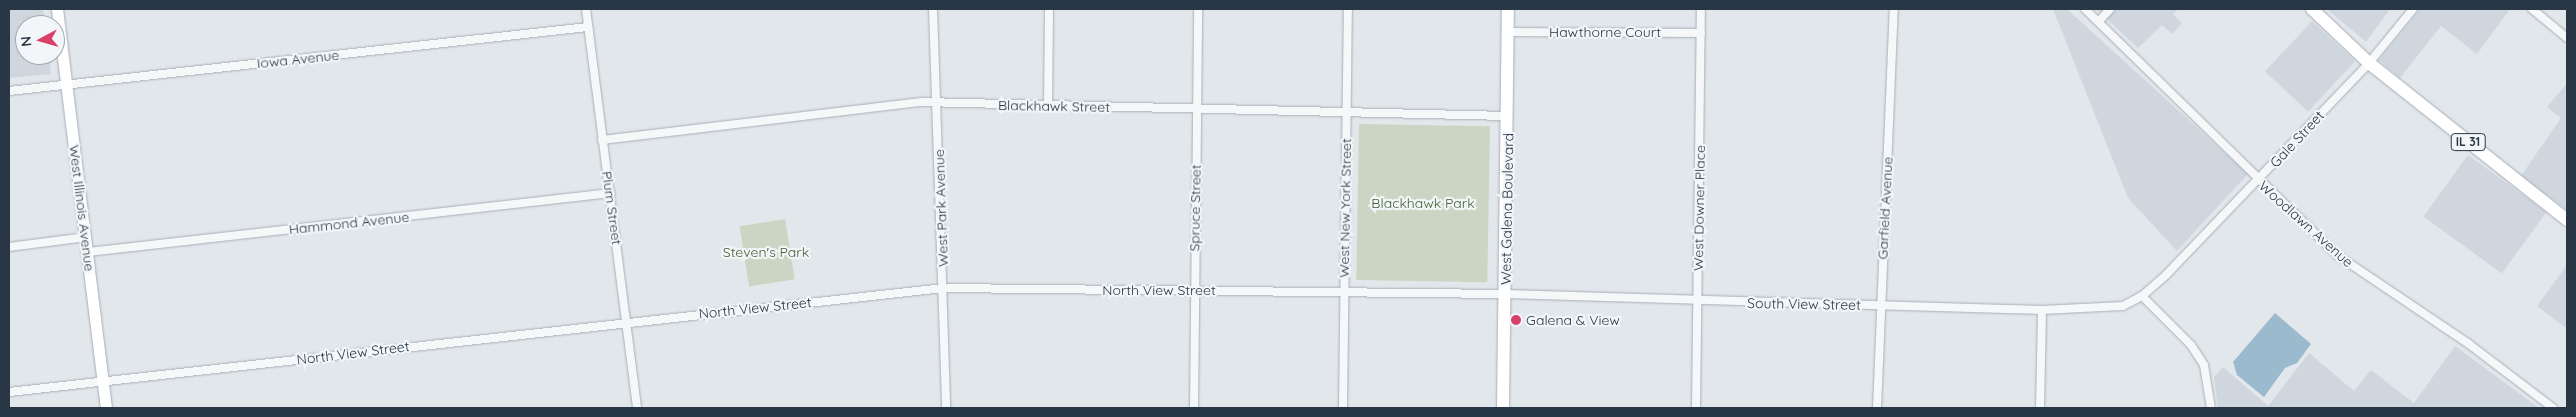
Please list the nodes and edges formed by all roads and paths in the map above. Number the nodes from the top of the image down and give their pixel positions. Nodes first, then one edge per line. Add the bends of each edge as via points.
1 (57, 9) edge
2 (586, 9) edge
3 (933, 9) edge
4 (1049, 9) edge
5 (1198, 9) edge
6 (1348, 9) edge
7 (1508, 9) edge
8 (1701, 9) edge
9 (1894, 9) edge
10 (2085, 9) edge
11 (2110, 9) edge
12 (2312, 9) edge
13 (2413, 9) edge
14 (2532, 9) edge
15 (2099, 21) junction
16 (588, 27) junction
17 (1508, 32) junction
18 (1701, 32) junction
19 (2567, 38) edge
20 (2369, 63) junction
21 (66, 85) junction
22 (9, 91) edge
23 (937, 103) junction
24 (1048, 106) junction
25 (1196, 109) junction
26 (1347, 111) junction
27 (1507, 116) junction
28 (602, 140) junction
29 (2258, 181) junction
30 (611, 193) junction
31 (2567, 220) edge
32 (86, 237) junction
33 (9, 247) edge
34 (88, 252) junction
35 (944, 288) junction
36 (1194, 290) junction
37 (1344, 292) junction
38 (1506, 294) junction
39 (2142, 296) junction
40 (1698, 302) junction
41 (1881, 305) junction
42 (2042, 310) junction
43 (2102, 310) joint
44 (626, 321) junction
45 (103, 382) junction
46 (9, 392) edge
47 (106, 408) edge
48 (637, 408) edge
49 (946, 408) edge
50 (1194, 408) edge
51 (1343, 408) edge
52 (1503, 408) edge
53 (1696, 408) edge
54 (1878, 408) edge
55 (2040, 408) edge
56 (2211, 408) edge
57 (2553, 408) edge

1 - 21 main road, West Illinois Avenue
2 - 16 street, Plum Street
3 - 23 street, West Park Avenue
4 - 24 street
5 - 25 street, Spruce Street
6 - 26 street, West New York Street
7 - 17 main road, West Galena Boulevard
8 - 18 street, West Downer Place
9 - 41 street, Garfield Avenue
10 - 15 street, Woodlawn Avenue
11 - 15 street
12 - 20 main road, IL 31
13 - 20 street, Gale Street
14 - 19 street
15 - 29 street, Woodlawn Avenue
16 - 21 street, Iowa Avenue
16 - 28 street, Plum Street
17 - 18 street, Hawthorne Court
17 - 27 main road, West Galena Boulevard
18 - 40 street, West Downer Place
20 - 29 street, Gale Street
20 - 31 main road, IL 31
21 - 22 street, Iowa Avenue
21 - 32 main road, West Illinois Avenue
23 - 24 street, Blackhawk Street
23 - 28 street, Blackhawk Street
23 - 35 street, West Park Avenue
24 - 25 street, Blackhawk Street
25 - 26 street, Blackhawk Street
25 - 36 street, Spruce Street
26 - 27 street, Blackhawk Street
26 - 37 street, West New York Street
27 - 38 main road, West Galena Boulevard
28 - 30 street, Plum Street
29 - 39 street, Gale Street
29 - 57 street, Woodlawn Avenue via 2337,255 2469,344
30 - 34 street, Hammond Avenue
30 - 44 street, Plum Street
32 - 33 street
32 - 34 main road, West Illinois Avenue
34 - 45 main road, West Illinois Avenue
35 - 36 street, North View Street
35 - 44 street, North View Street
35 - 49 street, West Park Avenue
36 - 37 street, North View Street
36 - 50 street, Spruce Street
37 - 38 street, North View Street
37 - 51 street, West New York Street
38 - 40 street, South View Street
38 - 52 main road, West Galena Boulevard
39 - 43 street, Gale Street via 2123,306
39 - 56 street via 2191,345 2204,365
40 - 41 street, South View Street
40 - 53 street, West Downer Place
41 - 42 street, South View Street
41 - 54 street, Garfield Avenue
42 - 43 street, South View Street
42 - 55 street
44 - 45 street, North View Street
44 - 48 street, Plum Street
45 - 46 street, North View Street
45 - 47 main road, West Illinois Avenue

